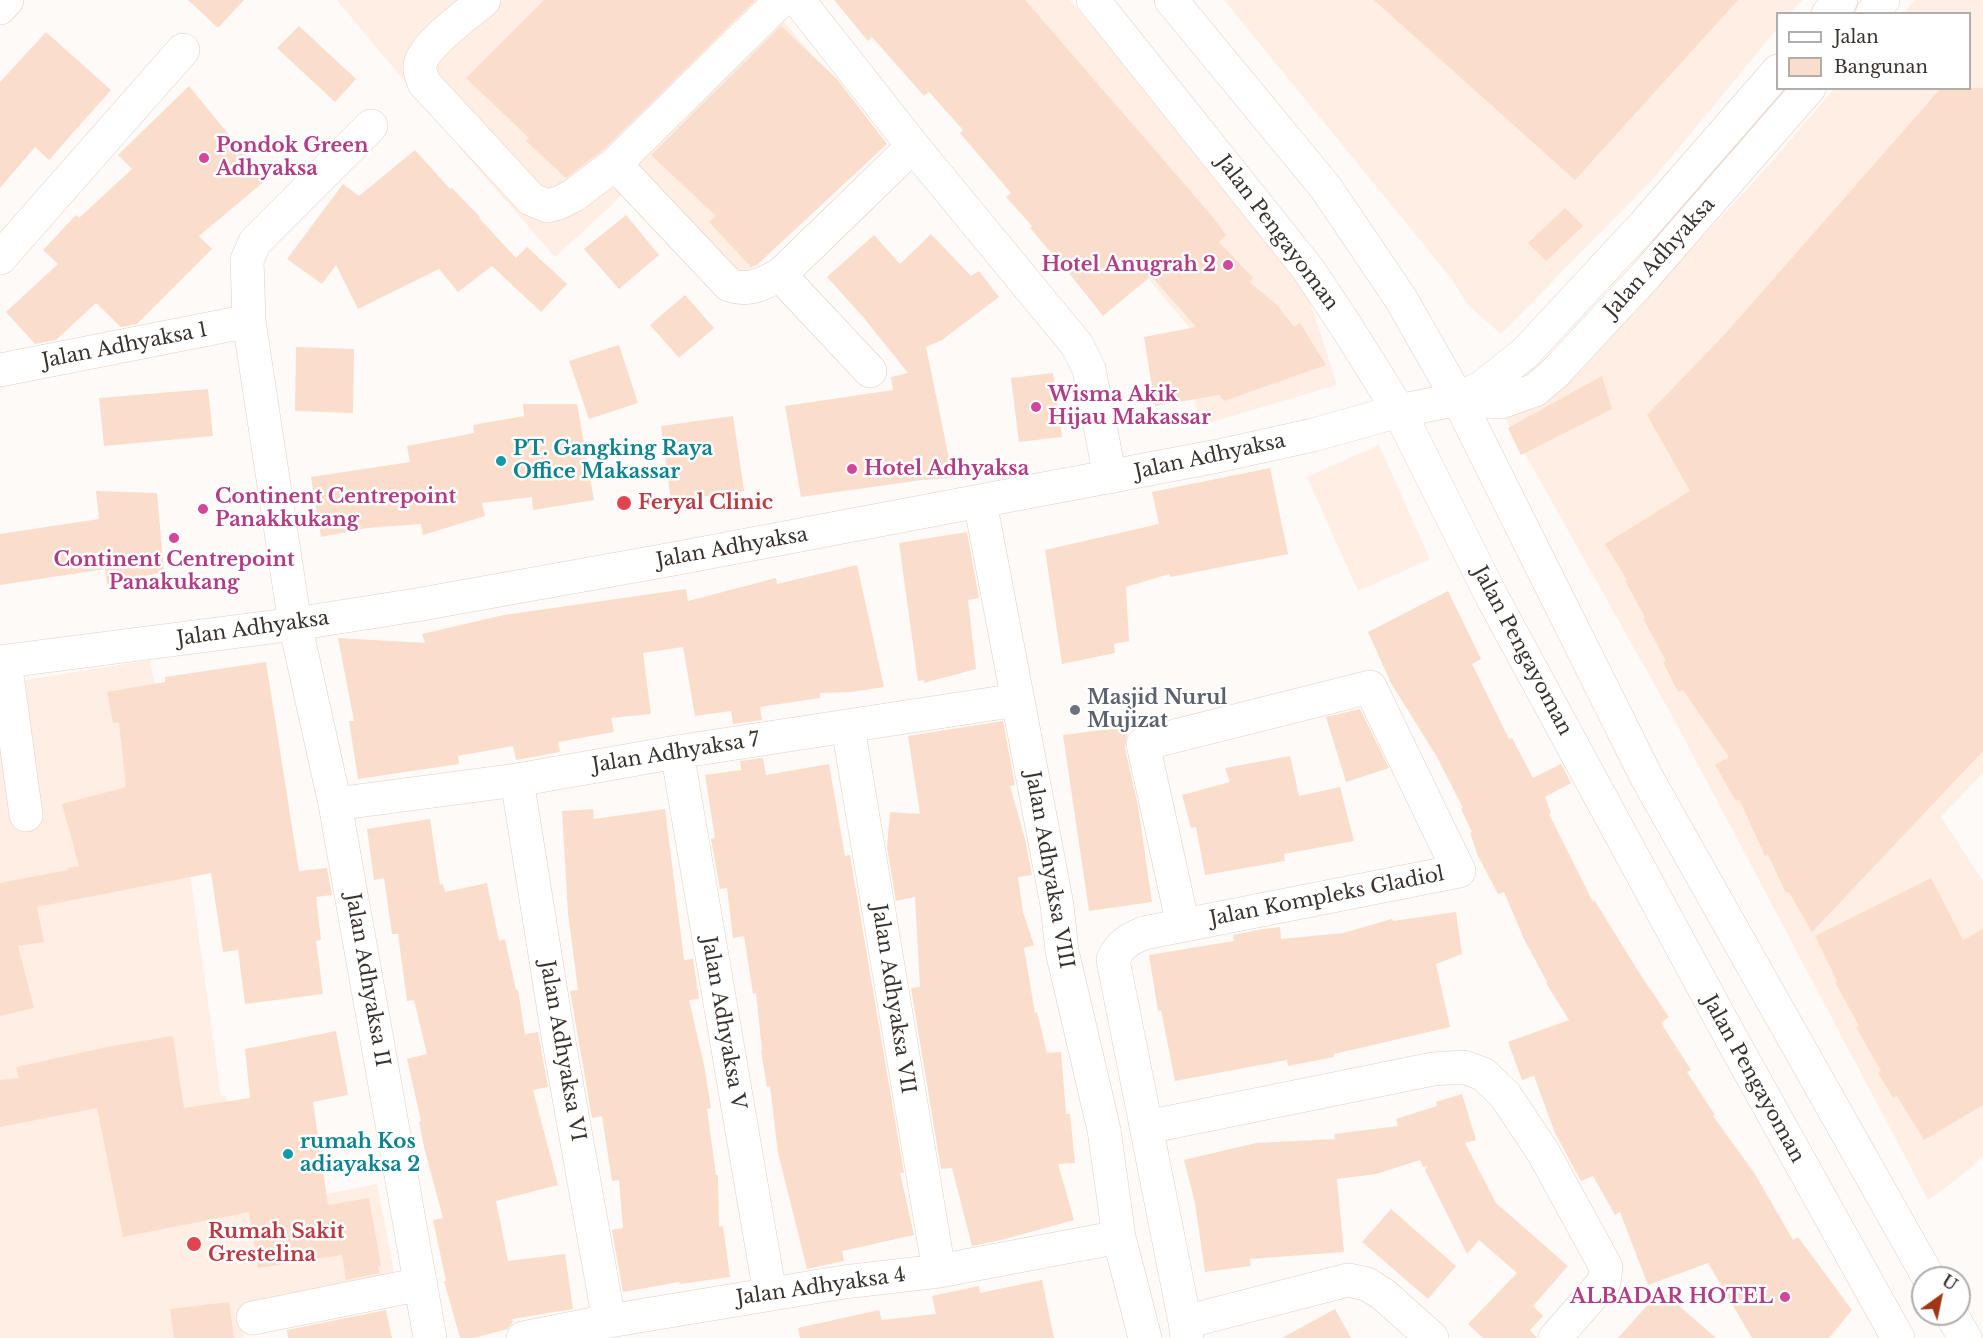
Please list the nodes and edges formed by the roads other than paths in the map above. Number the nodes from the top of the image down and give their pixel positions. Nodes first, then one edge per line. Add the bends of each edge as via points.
1 (7, 0) edge
2 (484, 0) edge
3 (782, 0) edge
4 (798, 0) edge
5 (1093, 0) edge
6 (1171, 0) edge
7 (1841, 0) edge
8 (1883, 0) edge
9 (0, 8) edge
10 (1830, 12) edge
11 (1874, 12) edge
12 (183, 50) dead end
13 (1776, 73) edge
14 (1807, 90) edge
15 (371, 126) dead end
16 (913, 146) junction
17 (615, 164) junction
18 (0, 258) edge
19 (780, 275) junction
20 (249, 321) junction
21 (0, 370) edge
22 (870, 371) dead end
23 (1458, 399) junction
24 (1400, 411) junction
25 (1110, 477) junction
26 (980, 502) junction
27 (295, 624) junction
28 (2, 661) edge
29 (1017, 699) junction
30 (848, 727) junction
31 (677, 752) junction
32 (517, 780) junction
33 (335, 804) junction
34 (26, 815) dead end
35 (1183, 925) junction
36 (1147, 1127) junction
37 (1119, 1237) junction
38 (1922, 1266) edge
39 (939, 1271) junction
40 (422, 1284) junction
41 (770, 1294) junction
42 (253, 1318) dead end
43 (609, 1321) junction
44 (1186, 1330) edge
45 (1887, 1333) edge
46 (430, 1338) edge
47 (524, 1338) edge
48 (1145, 1338) edge
49 (1432, 1338) edge
50 (1555, 1338) edge

1 - 9 street
2 - 17 street via 431,46 420,64 424,83 531,199 547,206 574,195
3 - 17 street
4 - 16 street
5 - 24 street, Jalan Pengayoman via 1308,268
6 - 23 street via 1326,188 1401,299
7 - 10 street
8 - 11 street
12 - 18 street
13 - 23 street, Jalan Adhyaksa via 1644,225 1525,352 1481,388
14 - 23 street, Jalan Adhyaksa via 1554,374 1535,390 1501,402
15 - 20 street, Jalan Adhyaksa II via 250,249
16 - 19 street
16 - 25 street via 1077,345 1089,369
17 - 19 street via 729,285 753,288
19 - 22 street
20 - 21 street, Jalan Adhyaksa 1
20 - 27 street, Jalan Adhyaksa II
23 - 24 street, Jalan Adhyaksa
23 - 38 street via 1647,778
24 - 25 street, Jalan Adhyaksa via 1313,435
24 - 45 street, Jalan Pengayoman via 1503,618
25 - 26 street, Jalan Adhyaksa
26 - 27 street, Jalan Adhyaksa
26 - 29 street, Jalan Adhyaksa VIII
27 - 28 street, Jalan Adhyaksa
27 - 33 street, Jalan Adhyaksa II
28 - 34 street
29 - 30 street, Jalan Adhyaksa 7
29 - 37 street, Jalan Adhyaksa VIII via 1057,905 1062,951 1104,1130
30 - 31 street, Jalan Adhyaksa 7
30 - 39 street, Jalan Adhyaksa VII
31 - 32 street, Jalan Adhyaksa 7
31 - 41 street, Jalan Adhyaksa V
32 - 33 street, Jalan Adhyaksa 7
32 - 43 street, Jalan Adhyaksa VI
33 - 40 street, Jalan Adhyaksa II
35 - 35 street, Jalan Kompleks Gladiol via 1460,871 1370,687 1143,744
35 - 36 street, Jalan Kompleks Gladiol via 1129,939 1113,960
36 - 44 street, Jalan Kompleks Gladiol
36 - 50 street via 1433,1068 1464,1067 1484,1074 1505,1095 1543,1152 1606,1267 1604,1282
37 - 39 street, Jalan Adhyaksa 4
37 - 48 street
39 - 41 street, Jalan Adhyaksa 4
40 - 42 street
40 - 46 street, Jalan Adhyaksa II
41 - 43 street, Jalan Adhyaksa 4
43 - 47 street, Jalan Adhyaksa 4
44 - 49 street, Jalan Kompleks Gladiol via 1348,1280 1367,1284 1384,1295

